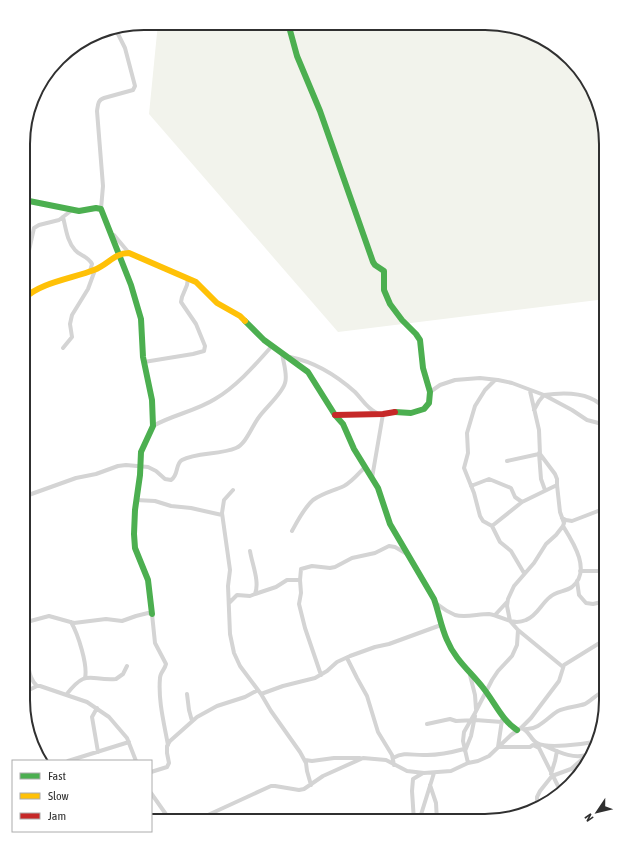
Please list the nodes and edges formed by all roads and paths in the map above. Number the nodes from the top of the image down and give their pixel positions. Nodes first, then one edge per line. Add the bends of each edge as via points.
1 (290, 30) edge
2 (118, 33) edge
3 (30, 201) edge
4 (101, 209) junction
5 (72, 210) junction
6 (63, 217) junction
7 (110, 231) junction
8 (30, 245) edge
9 (129, 253) junction
10 (118, 254) junction
11 (92, 271) junction
12 (188, 278) junction
13 (30, 293) edge
14 (272, 346) junction
15 (63, 348) dead end
16 (281, 352) junction
17 (288, 357) junction
18 (144, 362) junction
19 (495, 380) junction
20 (530, 391) junction
21 (430, 392) junction
22 (544, 395) junction
23 (599, 402) edge
24 (534, 411) junction
25 (381, 414) junction
26 (335, 415) junction
27 (599, 423) edge
28 (153, 426) junction
29 (539, 452) junction
30 (508, 461) dead end
31 (140, 465) junction
32 (365, 467) junction
33 (372, 479) junction
34 (557, 485) junction
35 (471, 486) junction
36 (233, 490) dead end
37 (544, 490) junction
38 (30, 494) edge
39 (136, 500) junction
40 (522, 502) junction
41 (599, 511) edge
42 (222, 515) junction
43 (562, 518) junction
44 (492, 526) junction
45 (563, 526) junction
46 (292, 531) dead end
47 (250, 551) dead end
48 (408, 554) junction
49 (580, 571) junction
50 (599, 571) edge
51 (524, 574) junction
52 (300, 580) junction
53 (577, 581) junction
54 (255, 594) junction
55 (230, 602) junction
56 (507, 602) junction
57 (434, 603) junction
58 (599, 603) edge
59 (152, 614) junction
60 (495, 616) junction
61 (30, 621) edge
62 (510, 621) junction
63 (71, 622) junction
64 (441, 625) junction
65 (518, 630) junction
66 (526, 637) junction
67 (599, 643) edge
68 (517, 645) junction
69 (347, 658) junction
70 (127, 666) dead end
71 (563, 667) junction
72 (470, 674) junction
73 (321, 675) junction
74 (30, 677) edge
75 (85, 678) junction
76 (33, 682) junction
77 (37, 686) junction
78 (32, 688) joint
79 (486, 691) junction
80 (259, 692) junction
81 (187, 694) dead end
82 (599, 694) edge
83 (66, 695) junction
84 (96, 708) junction
85 (475, 713) junction
86 (502, 719) junction
87 (473, 720) junction
88 (192, 721) junction
89 (427, 724) dead end
90 (521, 729) junction
91 (129, 742) junction
92 (591, 742) edge
93 (536, 743) junction
94 (168, 745) junction
95 (543, 745) junction
96 (498, 747) junction
97 (539, 748) junction
98 (464, 750) junction
99 (556, 750) junction
100 (98, 752) junction
101 (585, 754) edge
102 (363, 758) junction
103 (393, 758) junction
104 (71, 760) edge
105 (136, 760) edge
106 (305, 760) junction
107 (582, 760) edge
108 (468, 763) junction
109 (394, 765) junction
110 (576, 765) junction
111 (575, 770) edge
112 (407, 771) junction
113 (152, 772) edge
114 (424, 773) junction
115 (434, 773) junction
116 (552, 776) junction
117 (413, 780) junction
118 (430, 784) junction
119 (311, 785) junction
120 (558, 787) edge
121 (152, 795) edge
122 (537, 801) edge
123 (166, 814) edge
124 (210, 814) edge
125 (414, 814) edge
126 (422, 814) edge
127 (437, 814) edge

1 - 21 street via 373,262 384,271 386,297 420,340 423,368
2 - 4 street via 125,48 135,86 133,90 98,102 103,186
3 - 5 street
4 - 5 street
4 - 7 street
5 - 6 street
6 - 8 street via 34,228
6 - 11 street via 68,240 75,250 90,259
7 - 9 street
7 - 10 street
9 - 10 street
9 - 12 street
10 - 11 street via 107,264
10 - 18 street via 141,319
11 - 13 street via 75,274
11 - 15 street via 88,289 72,315 72,337
12 - 14 street via 198,283 217,302 240,316
12 - 18 street via 181,302 196,324 205,346 204,351
14 - 16 street
14 - 28 street via 239,380 216,399
16 - 17 street
16 - 31 street via 286,378 284,386 265,408 240,446 182,460 179,462 176,476 171,480 165,479 153,469
17 - 25 street via 312,364 332,374 355,392 370,409
17 - 26 street via 308,372
18 - 28 street via 151,391
19 - 20 street via 512,383
19 - 21 street via 455,380
19 - 35 street via 476,404 468,427 468,453 464,468
20 - 22 street
20 - 24 street
21 - 25 street via 428,406 420,411
22 - 23 street via 556,393 585,396
22 - 24 street
22 - 27 street via 587,420
24 - 29 street via 539,430
25 - 26 street
25 - 33 street
26 - 32 street via 343,424
28 - 31 street via 141,452
29 - 30 street
29 - 34 street via 555,474
29 - 37 street
31 - 38 street via 118,466
31 - 39 street
32 - 33 street
32 - 46 street via 349,483 325,492 313,500
33 - 48 street via 383,501 390,524
34 - 37 street
34 - 43 street
35 - 40 street via 489,479 511,488 515,497
35 - 44 street via 480,516
36 - 42 street via 224,500
37 - 40 street
39 - 42 street via 155,501
39 - 59 street via 135,545 148,580
40 - 44 street
41 - 43 street via 572,521
42 - 55 street via 230,570
43 - 45 street
44 - 51 street via 500,542 511,552
45 - 49 street via 577,550
45 - 51 street
47 - 54 street via 257,584
48 - 52 street via 388,546 352,558 335,567 312,566 302,569
48 - 57 street
49 - 50 street
49 - 53 street
51 - 56 street via 514,586
52 - 54 street via 287,580 276,587
52 - 73 street via 300,609
53 - 58 street via 579,596 586,603
53 - 62 street via 571,587 550,596 532,618 517,623
54 - 55 street via 237,595
55 - 80 street via 230,634 234,653
56 - 60 street
56 - 62 street
57 - 60 street via 460,616
57 - 64 street
59 - 63 street via 122,621 106,619
59 - 94 street via 155,643 166,664 160,683 161,707
60 - 62 street
61 - 63 street via 49,616
62 - 65 street
63 - 75 street via 80,643 86,669
64 - 69 street
64 - 72 street via 453,652
65 - 66 street
65 - 68 street
66 - 68 street
66 - 71 street
67 - 71 street
68 - 79 street via 512,656 498,671
69 - 73 street via 337,662
69 - 103 street via 367,696 378,732
70 - 75 street via 116,679
71 - 90 street via 559,681
72 - 79 street
72 - 85 street via 475,695
73 - 80 street
74 - 76 street
75 - 83 street via 73,686
76 - 77 street
76 - 78 street
77 - 78 street
77 - 83 street
79 - 85 street
79 - 86 street
80 - 88 street via 217,706
80 - 106 street
81 - 88 street
82 - 90 street via 584,704 559,710 530,730
83 - 84 street
84 - 91 street via 117,725
84 - 100 street via 92,717
85 - 87 street
86 - 87 street
86 - 90 street via 511,726
86 - 96 street
87 - 89 street via 450,719
87 - 98 street via 469,743
87 - 98 street via 464,732
88 - 94 street via 173,737
90 - 93 street
90 - 96 street
91 - 100 street
91 - 105 street
92 - 95 street
93 - 95 street
93 - 97 street
94 - 113 street via 167,767
95 - 99 street
96 - 97 street via 533,745
96 - 108 street via 489,756
97 - 116 street
98 - 103 street via 428,755 401,754
98 - 108 street
99 - 101 street via 572,756
99 - 116 street
100 - 104 street
102 - 106 street
102 - 109 street via 386,760
102 - 119 street via 323,776
103 - 109 street
106 - 119 street
107 - 110 street
108 - 115 street via 455,771
109 - 112 street
110 - 111 street
110 - 116 street
112 - 114 street
112 - 117 street
114 - 115 street
114 - 117 street
115 - 118 street
116 - 120 street
116 - 122 street via 540,791
117 - 125 street
118 - 126 street
118 - 127 street
119 - 124 street via 300,790 271,786
121 - 123 street

